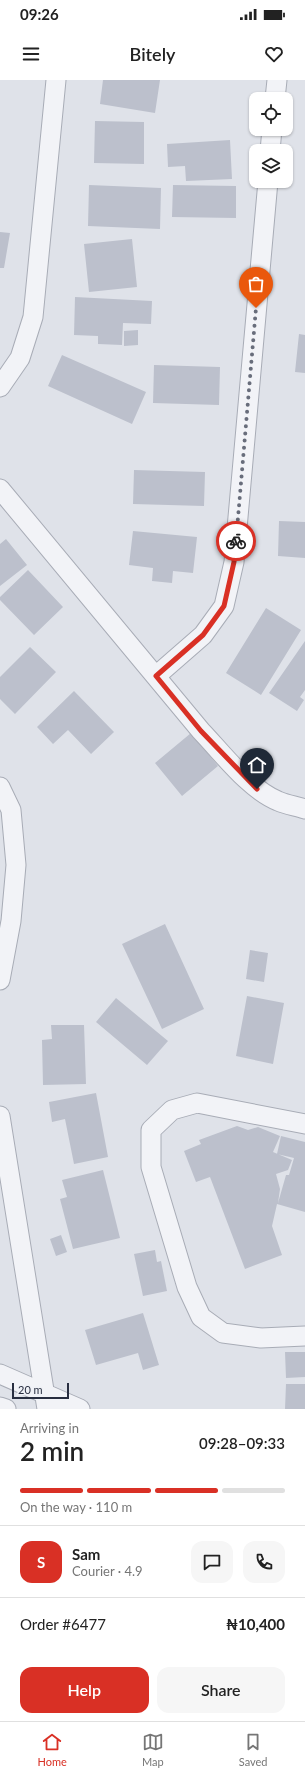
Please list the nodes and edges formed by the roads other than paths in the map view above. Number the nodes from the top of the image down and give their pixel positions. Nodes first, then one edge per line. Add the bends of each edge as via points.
1 (277, 80) edge
2 (53, 81) edge
3 (276, 92) edge
4 (267, 188) edge
5 (0, 387) edge
6 (0, 489) edge
7 (156, 676) junction
8 (0, 787) edge
9 (305, 809) edge
10 (0, 980) edge
11 (0, 1116) edge
12 (305, 1124) edge
13 (305, 1336) edge
14 (0, 1374) edge
15 (46, 1401) edge
16 (0, 1407) edge
17 (6, 1409) edge
18 (80, 1409) edge

1 - 3 street
2 - 5 street via 33,317 20,358
4 - 7 street via 234,562 224,606 203,635
6 - 7 street
7 - 9 street via 201,731 257,789 278,801
8 - 10 street via 11,810 16,865 11,921
11 - 15 street
12 - 13 street via 197,1103 172,1110 151,1130 151,1167 187,1287 201,1317 223,1333 261,1338
14 - 15 street
15 - 18 street
16 - 17 street

